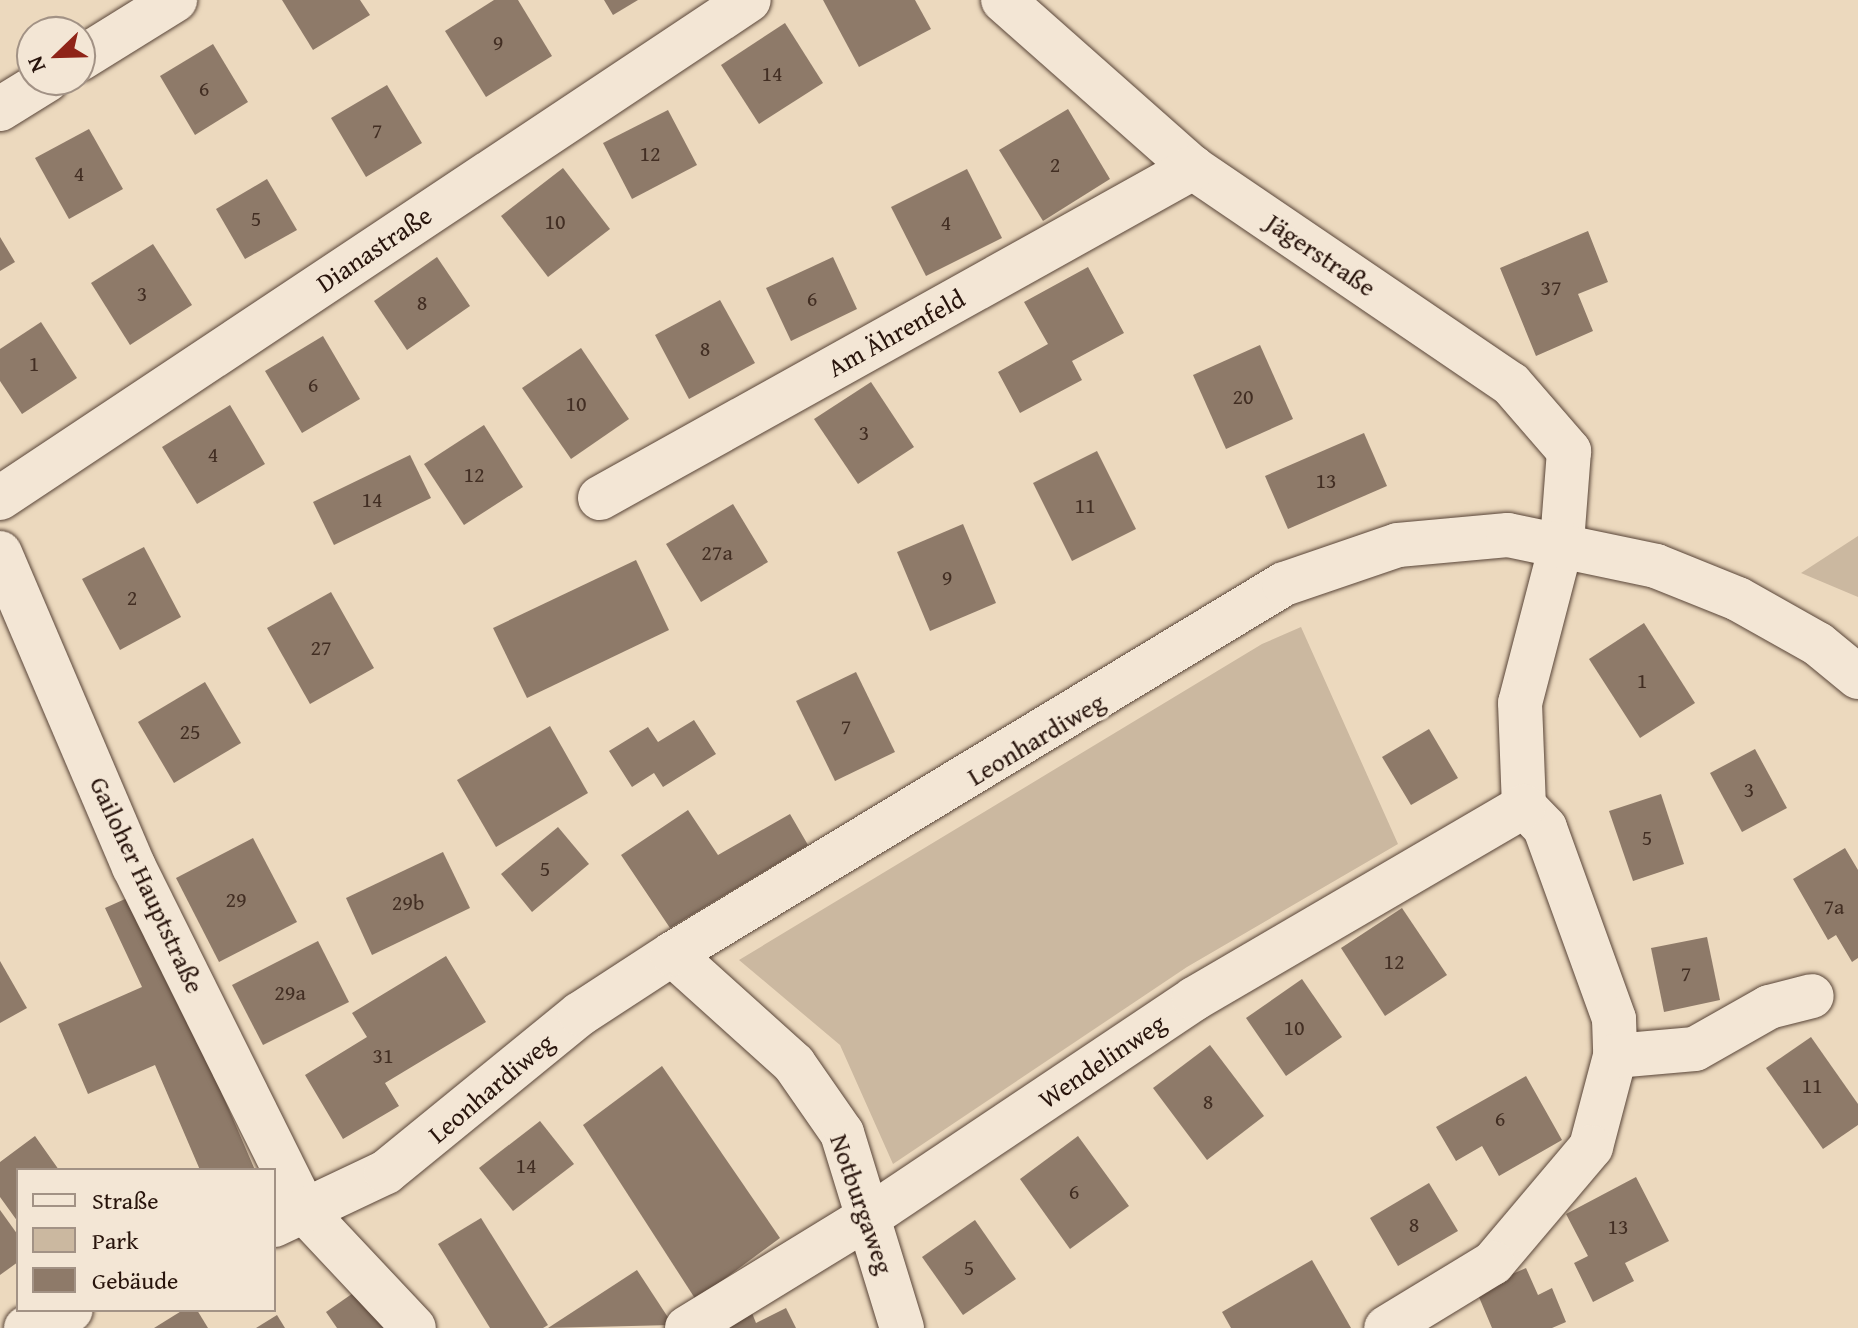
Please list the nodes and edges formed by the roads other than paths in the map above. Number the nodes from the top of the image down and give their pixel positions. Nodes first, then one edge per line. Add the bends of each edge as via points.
1 (175, 0) edge
2 (749, 0) edge
3 (1003, 0) edge
4 (96, 49) edge
5 (21, 96) edge
6 (0, 109) edge
7 (1193, 168) junction
8 (0, 498) edge
9 (600, 498) dead end
10 (1562, 542) junction
11 (0, 553) edge
12 (1858, 677) edge
13 (1524, 806) junction
14 (672, 954) junction
15 (1812, 996) dead end
16 (1615, 1056) junction
17 (268, 1168) edge
18 (276, 1186) edge
19 (870, 1216) junction
20 (290, 1218) edge
21 (66, 1312) edge
22 (26, 1328) edge
23 (414, 1328) edge
24 (687, 1328) edge
25 (902, 1328) edge
26 (1386, 1328) edge

1 - 4 street
2 - 8 street, Dianastraße
3 - 7 street, Jägerstraße
5 - 6 street
7 - 9 street, Am Ährenfeld
7 - 10 street, Jägerstraße via 1511,384 1569,451
10 - 12 street, Leonhardiweg via 1656,566 1738,599 1818,644
10 - 13 street, Jägerstraße via 1520,703
10 - 14 street, Leonhardiweg via 1508,535 1398,545 1284,584
11 - 17 street, Gailoher Hauptstraße
13 - 16 street via 1550,843 1614,1019
13 - 19 street, Wendelinweg via 1194,999
14 - 19 street, Notburgaweg via 794,1064 842,1133
14 - 20 street, Leonhardiweg via 580,1014 416,1151
15 - 16 street via 1769,1007 1695,1049
16 - 26 street via 1591,1147 1582,1159 1493,1263
18 - 20 street, Gailoher Hauptstraße
19 - 24 street, Wendelinweg
19 - 25 street, Notburgaweg
20 - 23 street
21 - 22 street

